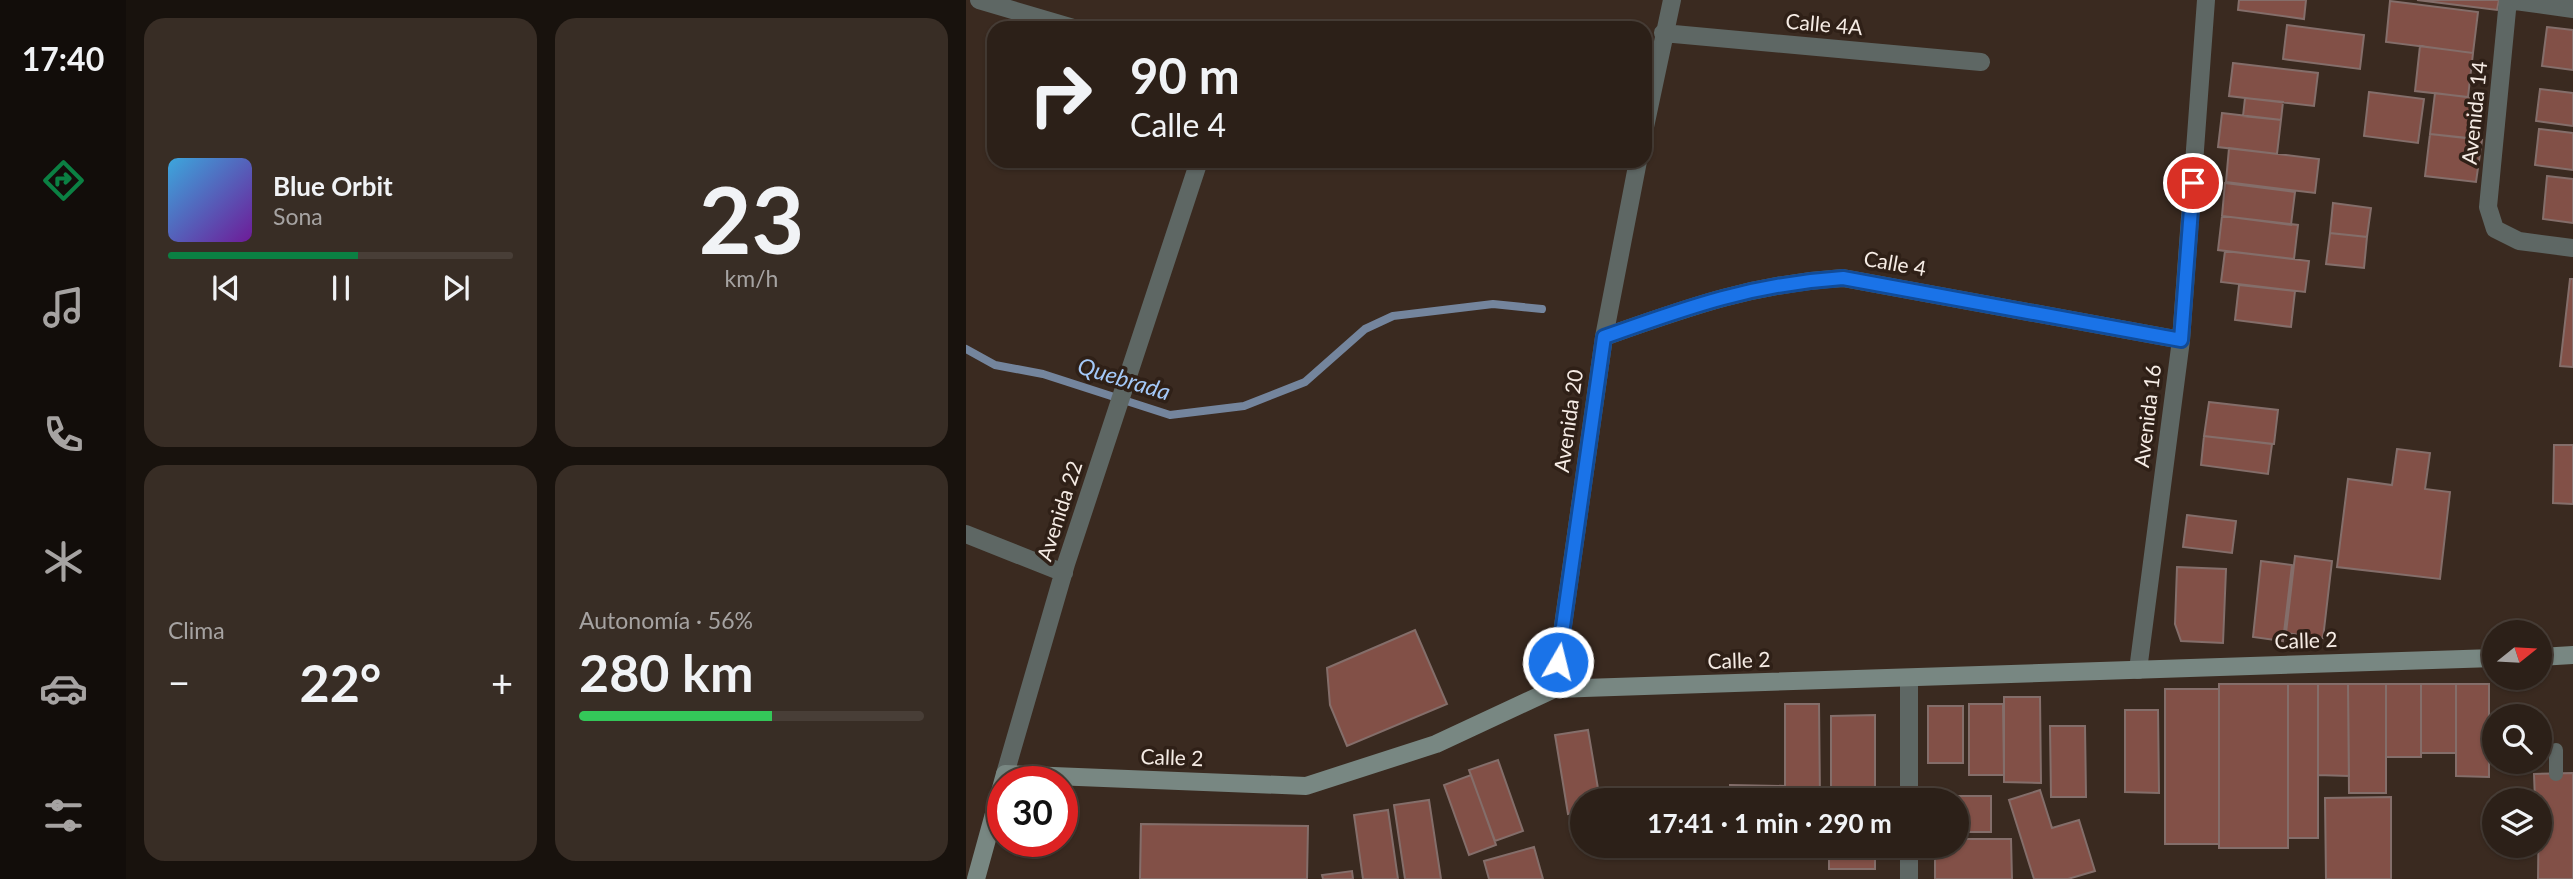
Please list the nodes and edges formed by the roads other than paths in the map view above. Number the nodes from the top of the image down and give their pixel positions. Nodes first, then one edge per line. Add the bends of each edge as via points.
1 (979, 0) edge
2 (1672, 0) edge
3 (2206, 0) edge
4 (2508, 0) edge
5 (1020, 7) edge
6 (2573, 9) edge
7 (1055, 21) edge
8 (1663, 33) junction
9 (1981, 62) dead end
10 (1652, 90) edge
11 (1197, 168) edge
12 (1637, 168) edge
13 (2573, 248) edge
14 (1604, 337) junction
15 (2181, 340) junction
16 (966, 534) edge
17 (1064, 573) junction
18 (2573, 656) edge
19 (2552, 657) edge
20 (2482, 658) edge
21 (2138, 670) junction
22 (1909, 678) junction
23 (1554, 689) junction
24 (2556, 750) dead end
25 (1006, 766) edge
26 (2556, 774) dead end
27 (1078, 777) edge
28 (1909, 788) edge
29 (987, 838) edge
30 (1909, 858) edge
31 (976, 879) edge
32 (1909, 879) edge

1 - 5 street
2 - 8 street
3 - 15 street, Avenida 16
4 - 6 street
4 - 13 street, Avenida 14 via 2488,207 2495,229 2519,241
5 - 7 street
8 - 9 street, Calle 4A
8 - 10 street
11 - 17 street, Avenida 22
12 - 14 street, Avenida 20
14 - 15 street, Calle 4 via 1719,296 1790,281 1843,278
14 - 23 street, Avenida 20
15 - 21 street, Avenida 16
16 - 17 street
17 - 25 street, Avenida 22
18 - 19 main road
20 - 21 main road, Calle 2
21 - 22 main road, Calle 2
22 - 23 main road, Calle 2
22 - 28 street
23 - 27 main road, Calle 2 via 1436,744 1306,786
24 - 26 lane
29 - 31 main road, Avenida 22
30 - 32 street

